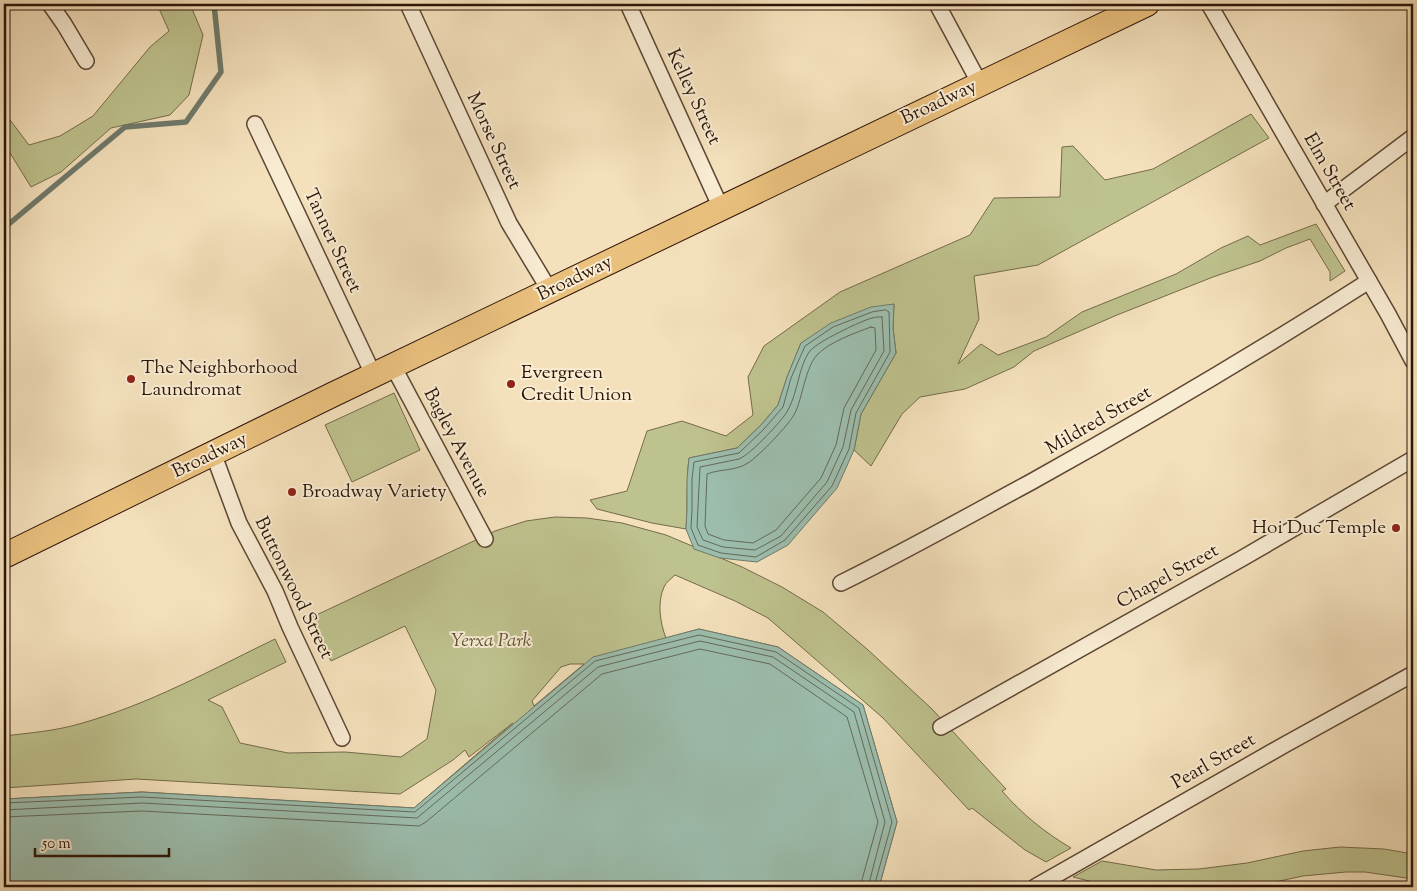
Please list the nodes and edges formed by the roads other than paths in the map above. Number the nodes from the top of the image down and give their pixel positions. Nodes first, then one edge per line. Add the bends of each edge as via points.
1 (50, 4) edge
2 (408, 4) edge
3 (628, 4) edge
4 (937, 4) edge
5 (1147, 4) edge
6 (1209, 4) edge
7 (86, 61) dead end
8 (980, 84) junction
9 (255, 124) dead end
10 (1413, 137) edge
11 (1324, 204) junction
12 (721, 208) junction
13 (1369, 281) junction
14 (550, 291) junction
15 (1413, 361) edge
16 (383, 371) junction
17 (213, 453) junction
18 (1413, 459) edge
19 (485, 539) dead end
20 (4, 556) edge
21 (841, 583) dead end
22 (1413, 674) edge
23 (941, 727) dead end
24 (342, 738) dead end
25 (1035, 887) edge

1 - 7 street
2 - 14 street, Morse Street via 509,223
3 - 12 street, Kelley Street
4 - 8 street
5 - 8 main road, Broadway
6 - 11 street, Elm Street
8 - 12 main road, Broadway
9 - 16 street, Tanner Street
10 - 11 street
11 - 13 street, Elm Street
12 - 14 main road, Broadway
13 - 15 street, Elm Street
13 - 21 street, Mildred Street via 1290,332 1134,424 908,550
14 - 16 main road, Broadway
16 - 17 main road, Broadway
16 - 19 street, Bagley Avenue
17 - 20 main road, Broadway
17 - 24 street, Buttonwood Street via 239,523 279,600
18 - 23 street, Chapel Street
22 - 25 street, Pearl Street

